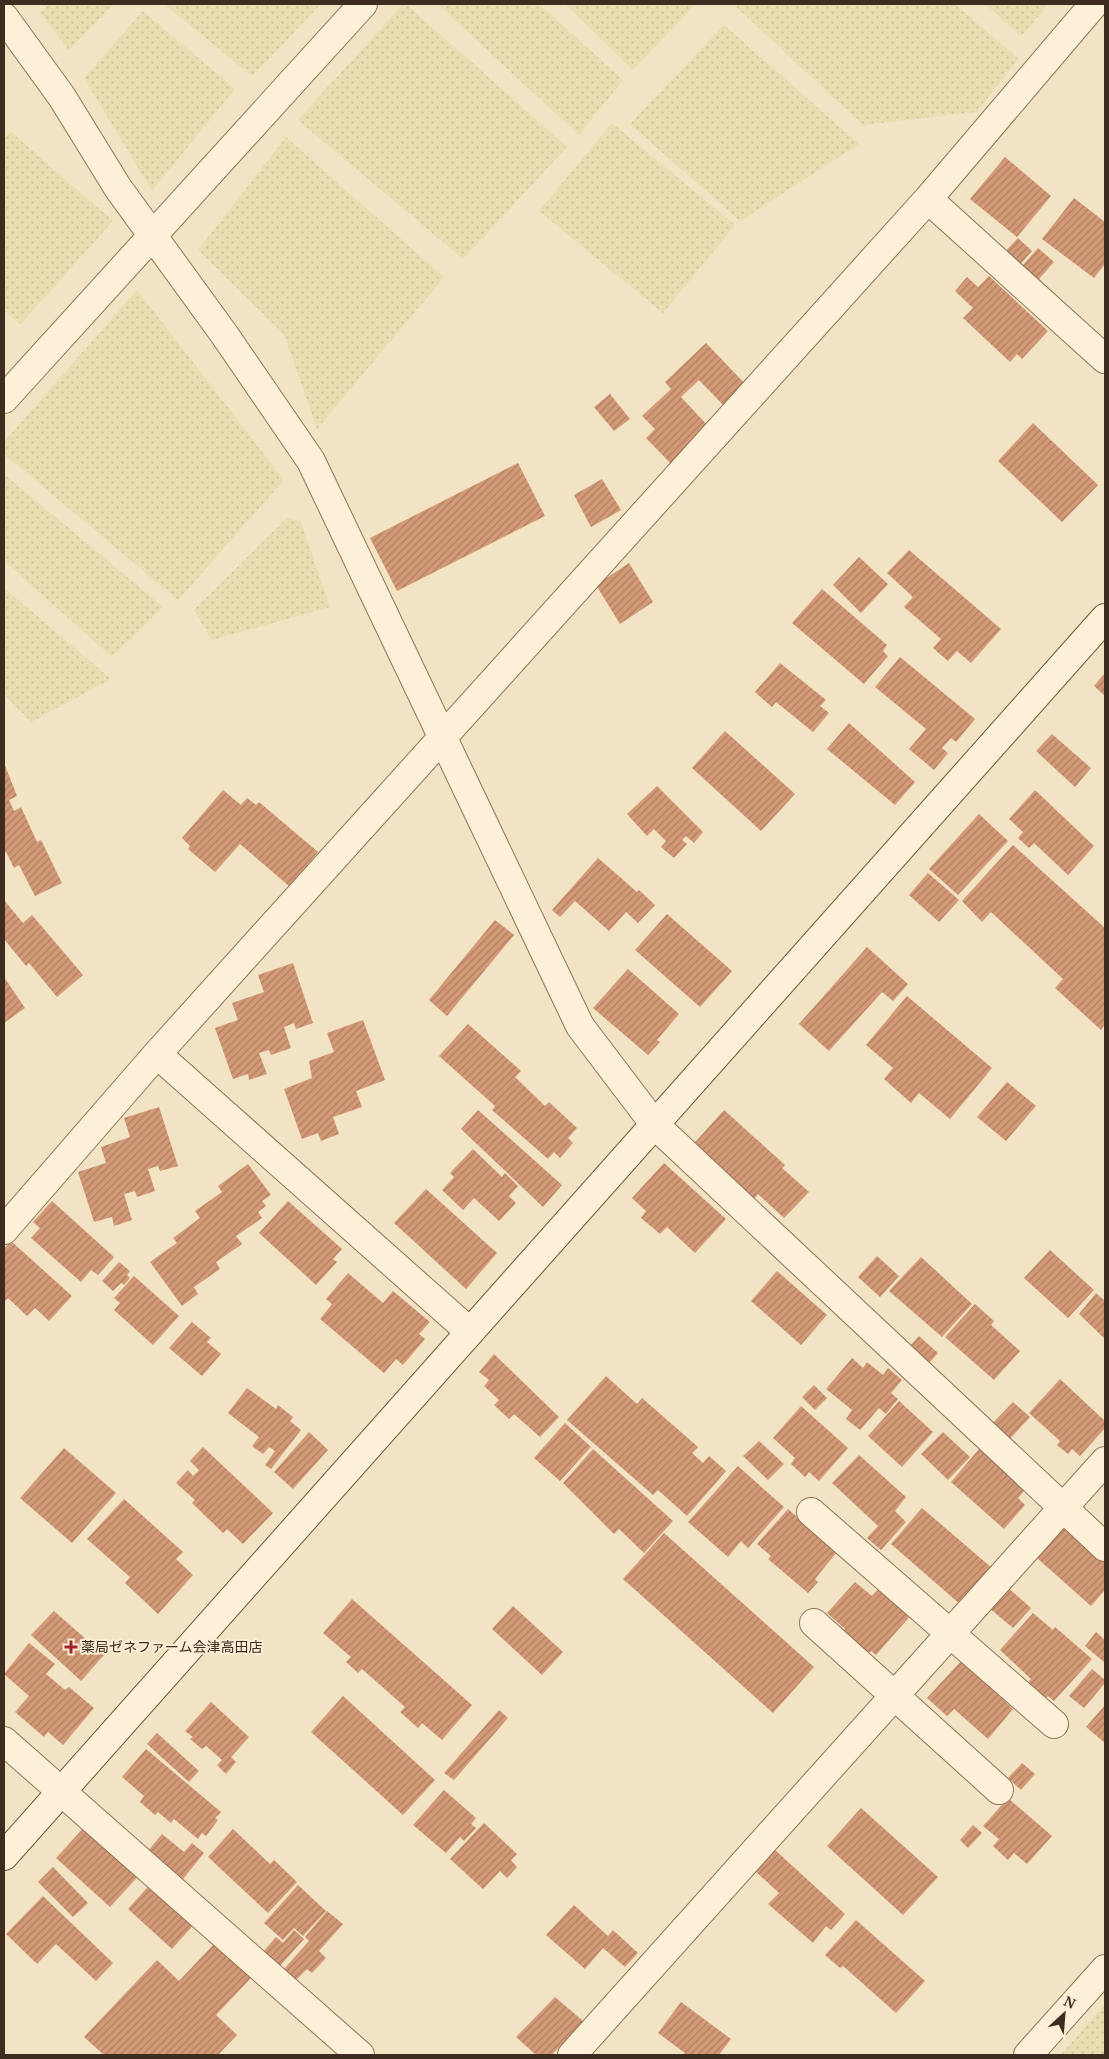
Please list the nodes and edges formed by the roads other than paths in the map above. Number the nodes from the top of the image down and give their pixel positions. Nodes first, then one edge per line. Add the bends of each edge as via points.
1 (363, 4) edge
2 (1094, 4) edge
3 (4, 17) edge
4 (928, 199) junction
5 (152, 236) junction
6 (1105, 359) edge
7 (4, 399) edge
8 (1105, 618) edge
9 (442, 737) junction
10 (157, 1054) junction
11 (656, 1126) junction
12 (4, 1230) edge
13 (470, 1332) junction
14 (1105, 1461) edge
15 (1063, 1509) junction
16 (811, 1512) dead end
17 (1105, 1547) edge
18 (814, 1623) dead end
19 (951, 1634) junction
20 (896, 1696) junction
21 (1054, 1724) dead end
22 (4, 1741) edge
23 (999, 1790) dead end
24 (62, 1792) junction
25 (4, 1856) edge
26 (1105, 1969) edge
27 (360, 2055) edge
28 (572, 2055) edge
29 (1028, 2055) edge

1 - 5 street
2 - 4 street
3 - 5 street via 62,97
4 - 6 street
4 - 9 street
5 - 7 street
5 - 9 street via 311,461
8 - 11 street
9 - 10 street
9 - 11 street via 580,1026
10 - 12 street
10 - 13 street
11 - 13 street
11 - 15 street
13 - 24 street
14 - 15 street
15 - 17 street
15 - 19 street
16 - 19 street
18 - 20 street
19 - 20 street
19 - 21 street
20 - 23 street
20 - 28 street
22 - 24 street
24 - 25 street
24 - 27 street
26 - 29 street

